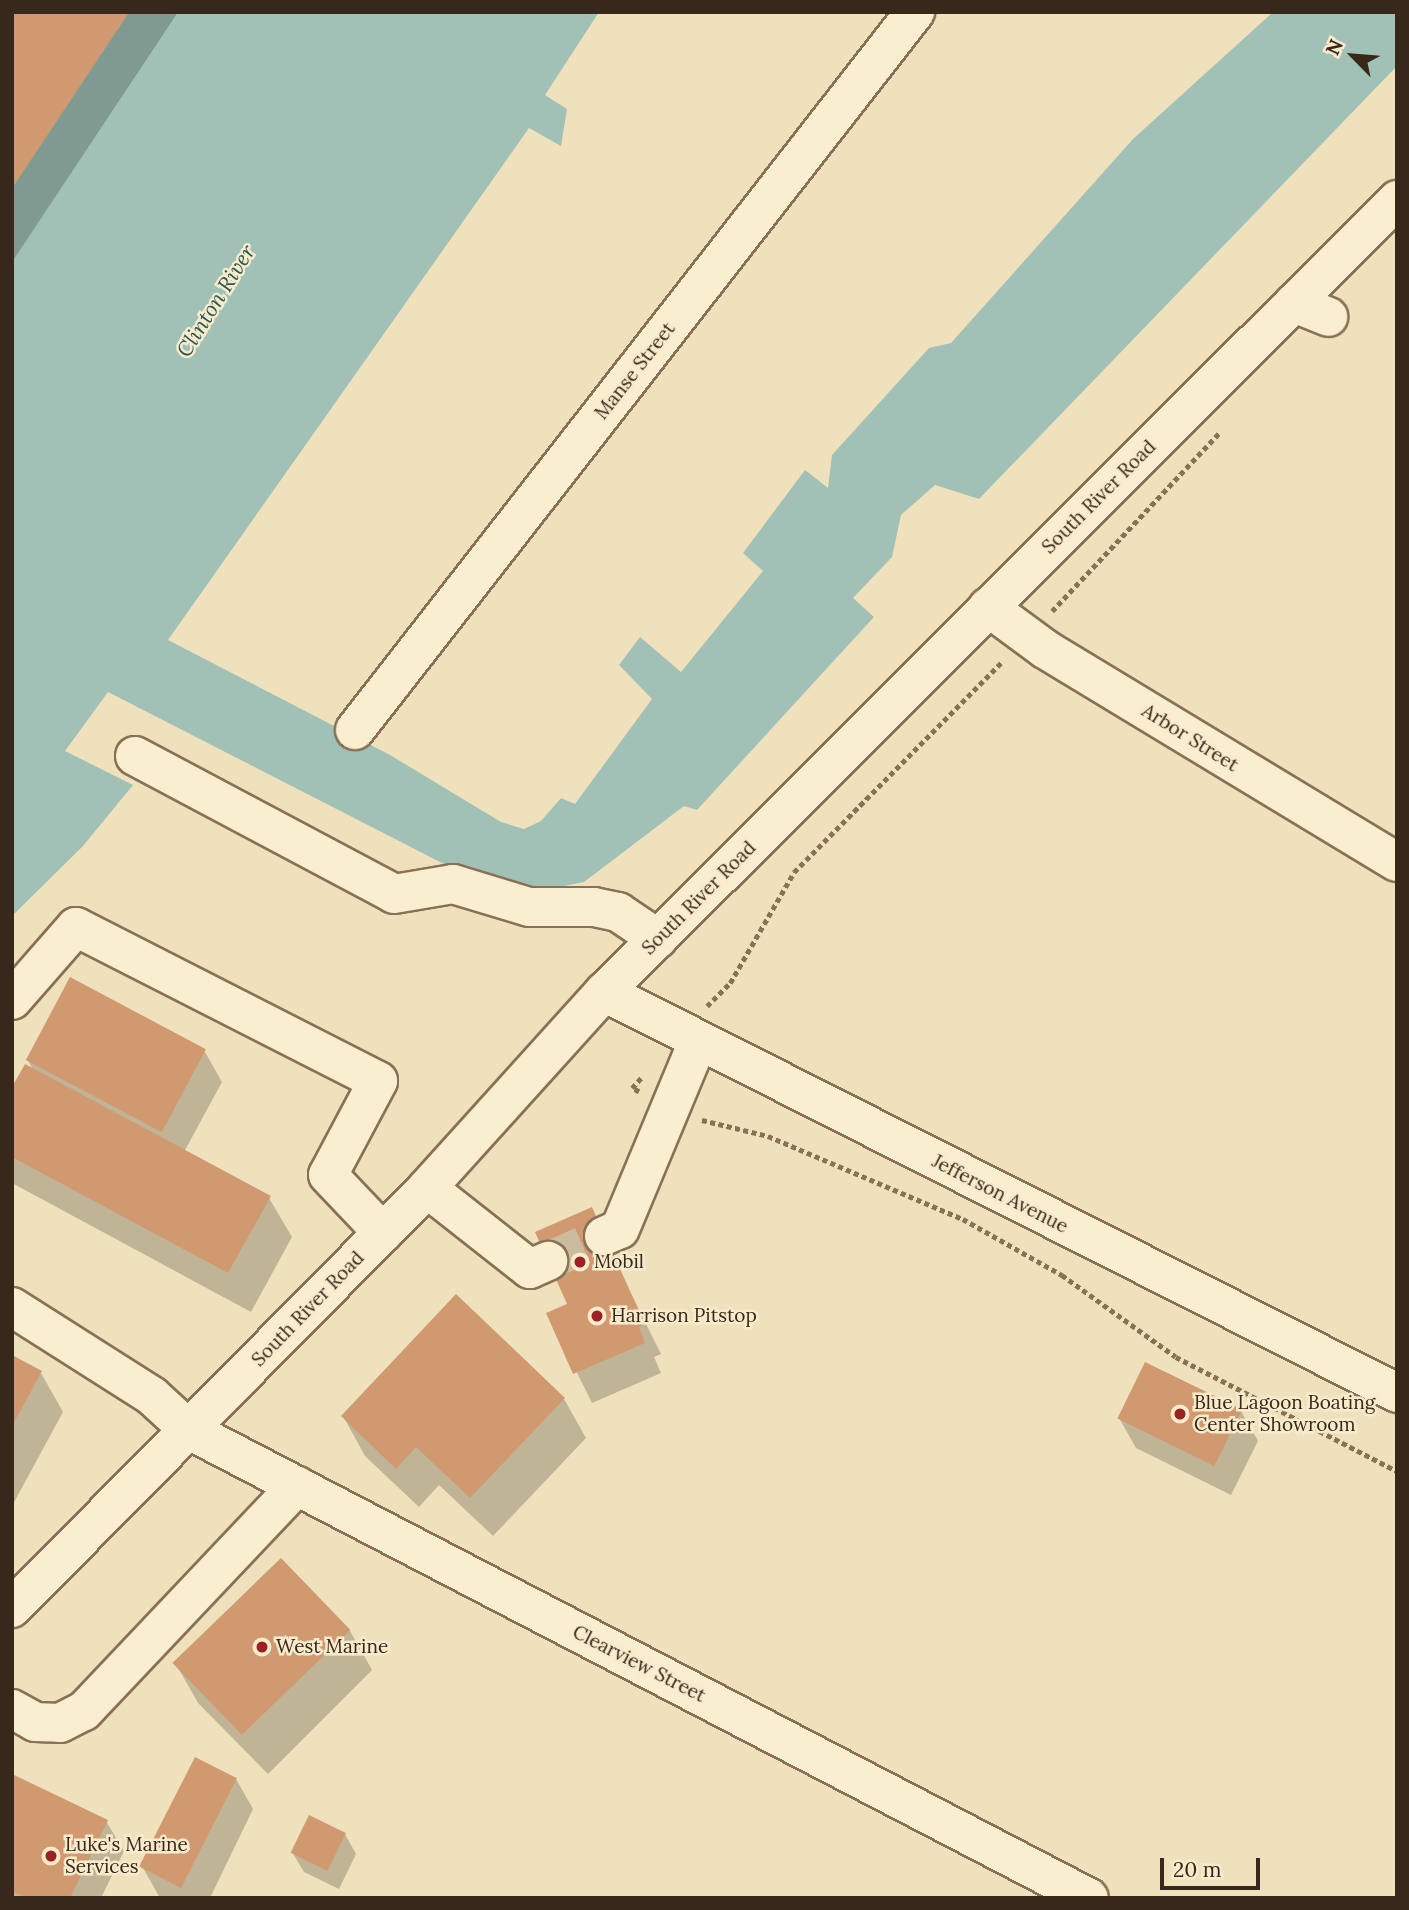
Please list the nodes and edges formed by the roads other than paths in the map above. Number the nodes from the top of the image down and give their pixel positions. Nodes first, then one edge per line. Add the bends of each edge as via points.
1 (915, 12) edge
2 (1397, 200) edge
3 (988, 607) junction
4 (355, 730) dead end
5 (135, 756) dead end
6 (1397, 862) edge
7 (658, 939) junction
8 (604, 992) junction
9 (12, 1000) edge
10 (689, 1038) junction
11 (427, 1188) junction
12 (383, 1233) junction
13 (604, 1236) tunnel mouth
14 (548, 1261) tunnel mouth
15 (12, 1307) edge
16 (1397, 1393) edge
17 (189, 1430) junction
18 (297, 1486) junction
19 (12, 1608) edge
20 (12, 1709) edge
21 (1089, 1898) edge

1 - 4 street, Manse Street
2 - 3 street, South River Road via 1311,310
3 - 6 street, Arbor Street
3 - 7 street, South River Road
5 - 7 street via 394,894 453,884 529,907 594,907 618,912
7 - 8 street, South River Road
8 - 10 street, Jefferson Avenue
8 - 11 street, South River Road
9 - 12 street via 76,927 378,1082 328,1175
10 - 13 street via 620,1230
10 - 16 street, Jefferson Avenue
11 - 12 street, South River Road
11 - 14 street via 530,1269
12 - 17 street, South River Road
15 - 17 street, Clearview Street via 152,1396
17 - 18 street, Clearview Street
17 - 19 street, South River Road
18 - 20 street via 84,1711 60,1723 35,1722
18 - 21 street, Clearview Street

